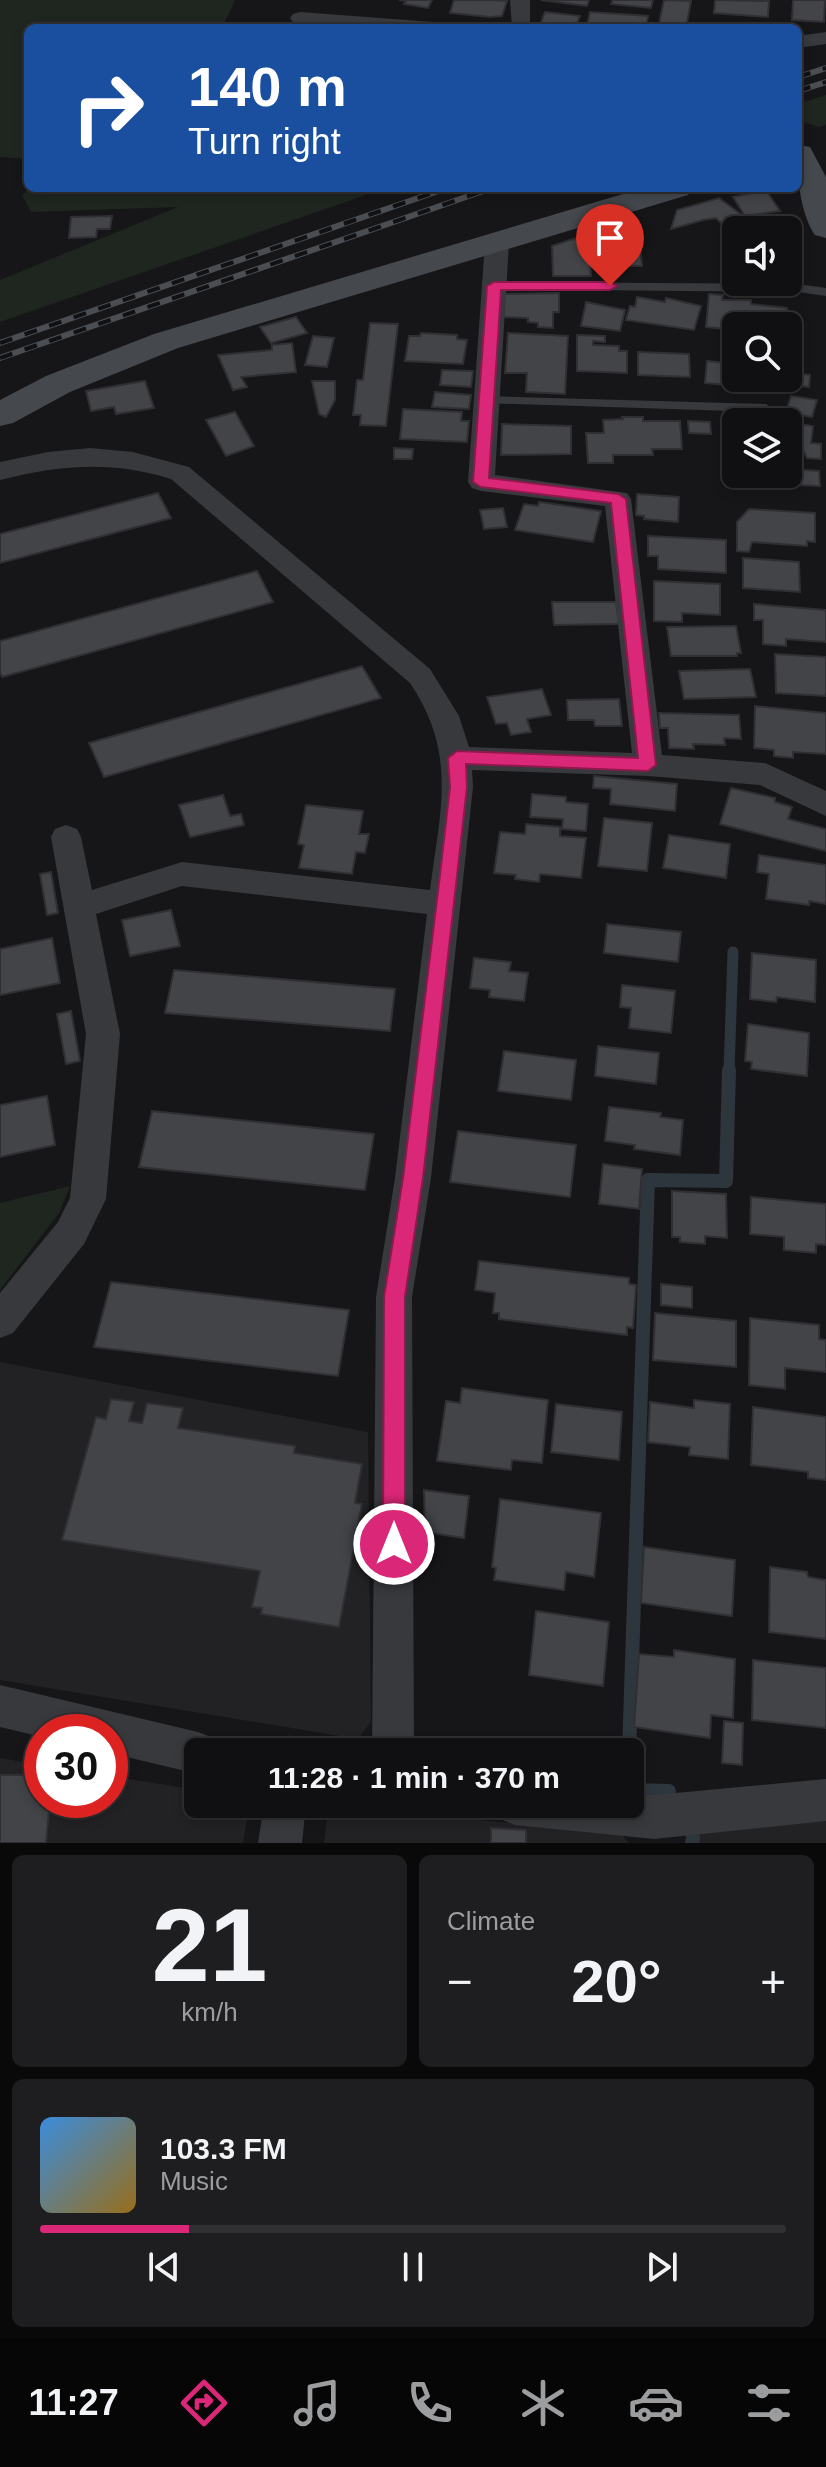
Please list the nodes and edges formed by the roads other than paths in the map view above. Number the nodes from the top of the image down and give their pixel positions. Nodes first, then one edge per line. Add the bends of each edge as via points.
1 (520, 0) edge
2 (300, 18) dead end
3 (380, 24) edge
4 (520, 24) edge
5 (826, 38) edge
6 (802, 41) edge
7 (805, 152) edge
8 (664, 192) edge
9 (826, 228) edge
10 (497, 243) junction
11 (494, 286) junction
12 (826, 292) edge
13 (486, 400) junction
14 (766, 408) dead end
15 (0, 415) edge
16 (0, 471) edge
17 (457, 758) junction
18 (648, 765) junction
19 (826, 805) edge
20 (66, 837) dead end
21 (445, 904) junction
22 (79, 907) junction
23 (0, 1321) edge
24 (0, 1706) edge
25 (393, 1738) edge
26 (184, 1750) edge
27 (826, 1800) edge
28 (283, 1818) edge
29 (591, 1818) edge
30 (657, 1830) edge
31 (280, 1843) edge

1 - 4 street
2 - 3 street
5 - 6 street
7 - 9 street
8 - 10 street
10 - 11 street
10 - 15 street via 166,341 58,384
11 - 12 lane
11 - 13 street
13 - 14 lane
13 - 18 street via 481,482 618,499
16 - 17 street via 75,456 111,455 180,473 420,676 446,713
17 - 18 street
17 - 21 street
18 - 19 street via 765,774
20 - 22 street
21 - 22 street via 182,874
21 - 25 street via 394,1297
22 - 23 street via 103,1034 88,1199 71,1233
24 - 26 street
27 - 30 street
28 - 31 street
29 - 30 street

